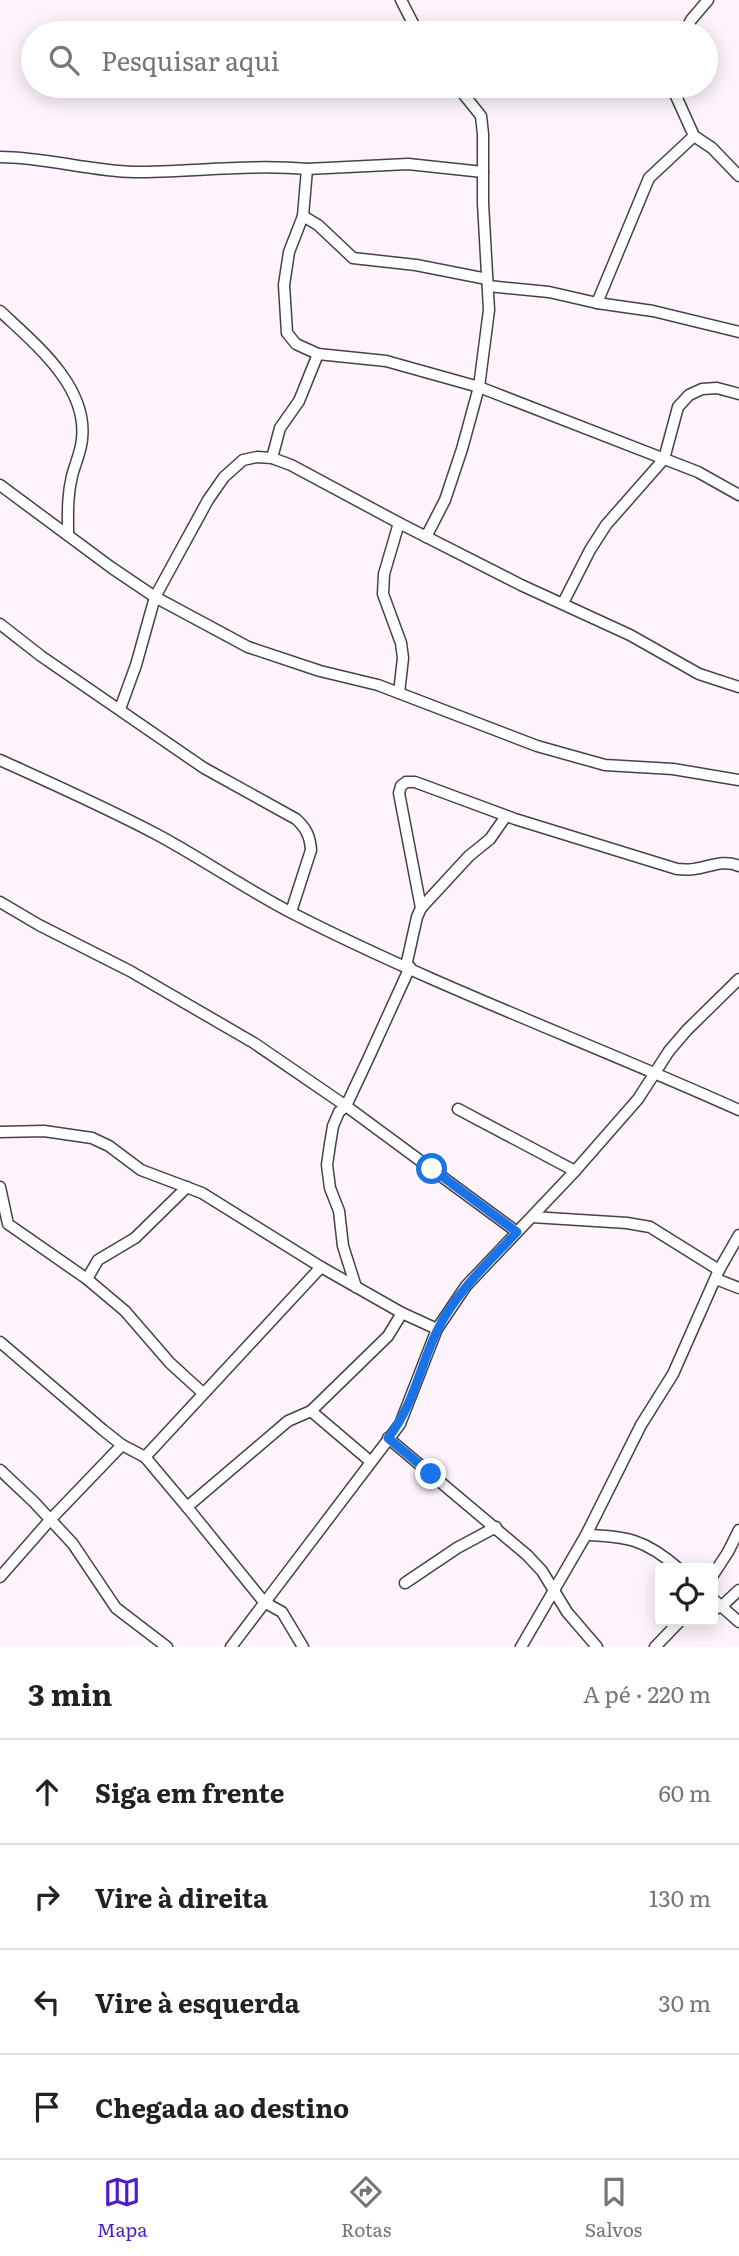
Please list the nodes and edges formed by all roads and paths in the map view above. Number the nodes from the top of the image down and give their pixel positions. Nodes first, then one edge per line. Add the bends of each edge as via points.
1 (401, 0) edge
2 (708, 0) edge
3 (412, 21) edge
4 (690, 21) edge
5 (467, 98) edge
6 (677, 98) edge
7 (694, 136) junction
8 (0, 157) edge
9 (307, 169) junction
10 (483, 172) junction
11 (739, 176) edge
12 (303, 216) junction
13 (487, 283) junction
14 (597, 303) junction
15 (0, 311) edge
16 (739, 332) edge
17 (317, 354) junction
18 (479, 387) junction
19 (739, 394) edge
20 (272, 458) junction
21 (664, 459) junction
22 (0, 485) edge
23 (739, 495) edge
24 (399, 523) junction
25 (68, 536) junction
26 (426, 537) junction
27 (155, 597) junction
28 (563, 603) junction
29 (0, 624) edge
30 (739, 687) edge
31 (399, 693) junction
32 (120, 709) junction
33 (0, 760) edge
34 (739, 780) edge
35 (506, 816) junction
36 (739, 866) edge
37 (0, 902) edge
38 (421, 908) junction
39 (291, 912) junction
40 (408, 967) junction
41 (739, 979) edge
42 (656, 1072) junction
43 (346, 1106) junction
44 (458, 1109) dead end
45 (739, 1110) edge
46 (0, 1133) edge
47 (575, 1171) junction
48 (0, 1187) edge
49 (187, 1187) junction
50 (532, 1217) junction
51 (517, 1232) junction
52 (739, 1235) edge
53 (321, 1267) junction
54 (718, 1275) junction
55 (87, 1279) junction
56 (356, 1287) junction
57 (739, 1288) edge
58 (402, 1312) junction
59 (438, 1329) junction
60 (0, 1342) edge
61 (203, 1393) junction
62 (311, 1411) junction
63 (388, 1438) junction
64 (122, 1445) junction
65 (145, 1457) junction
66 (371, 1462) junction
67 (0, 1470) edge
68 (187, 1507) junction
69 (50, 1520) junction
70 (496, 1527) junction
71 (739, 1530) edge
72 (586, 1535) junction
73 (672, 1563) edge
74 (718, 1567) edge
75 (0, 1577) edge
76 (405, 1583) dead end
77 (739, 1590) edge
78 (554, 1593) junction
79 (264, 1602) junction
80 (718, 1607) edge
81 (718, 1609) edge
82 (739, 1622) edge
83 (675, 1626) edge
84 (167, 1647) edge
85 (231, 1647) edge
86 (303, 1647) edge
87 (521, 1647) edge
88 (597, 1647) edge
89 (655, 1647) edge

1 - 3 street
2 - 4 street
5 - 10 street via 481,116
6 - 7 street
7 - 11 street
7 - 14 street via 649,178
8 - 9 street via 131,172 274,166
9 - 10 street via 408,164
9 - 12 street
10 - 13 street
12 - 13 street via 353,258 416,265
12 - 17 street via 289,252 284,309 288,333 296,344
13 - 14 street
13 - 18 street via 489,310
14 - 16 street
15 - 25 street via 55,365 78,406 83,438 67,499
17 - 18 street via 386,361
17 - 20 street via 299,401 280,428
18 - 21 street
18 - 26 street via 445,500
19 - 21 street via 718,388 688,395 678,407
20 - 24 street
20 - 27 street via 243,460 224,477
21 - 23 street via 708,476
21 - 28 street via 606,525
22 - 25 street
24 - 26 street
24 - 31 street via 383,594 401,643
25 - 27 street
26 - 28 street
27 - 31 street via 248,647
27 - 32 street
28 - 30 street via 699,674
29 - 32 street
31 - 34 street via 537,746 605,765 683,770
32 - 39 street via 204,768 305,828 311,850
33 - 39 street via 161,836
35 - 36 street via 677,869 717,863
35 - 38 street via 490,839
35 - 38 street via 415,782 401,786
37 - 43 street via 243,1036
38 - 40 street
39 - 40 street
40 - 42 street
40 - 43 street
41 - 42 street via 687,1030
42 - 45 street
42 - 47 street via 638,1100
43 - 51 street
43 - 56 street via 333,1126 327,1165
44 - 47 street
46 - 49 street via 44,1131 92,1138 141,1170
47 - 50 street
48 - 55 street via 8,1224
49 - 53 street
49 - 55 street via 135,1238 98,1260
50 - 51 street
50 - 54 street via 650,1227
51 - 59 street via 466,1286
52 - 54 street
53 - 56 street
53 - 61 street
54 - 57 street
54 - 72 street via 673,1374 641,1425
55 - 61 street via 125,1311
56 - 58 street
58 - 59 street
58 - 62 street via 388,1336
59 - 63 street via 407,1410
60 - 64 street
61 - 65 street
62 - 66 street
62 - 68 street via 288,1421
63 - 66 street
63 - 70 street
64 - 65 street
64 - 69 street
65 - 68 street
66 - 79 street
67 - 69 street
68 - 79 street
69 - 75 street
69 - 84 street via 82,1556 116,1608
70 - 76 street
70 - 78 street via 542,1570
71 - 74 street
72 - 73 street via 636,1540
72 - 78 street
77 - 80 street
78 - 87 street
78 - 88 street
79 - 85 street
79 - 86 street via 282,1612
81 - 82 street
83 - 89 street

